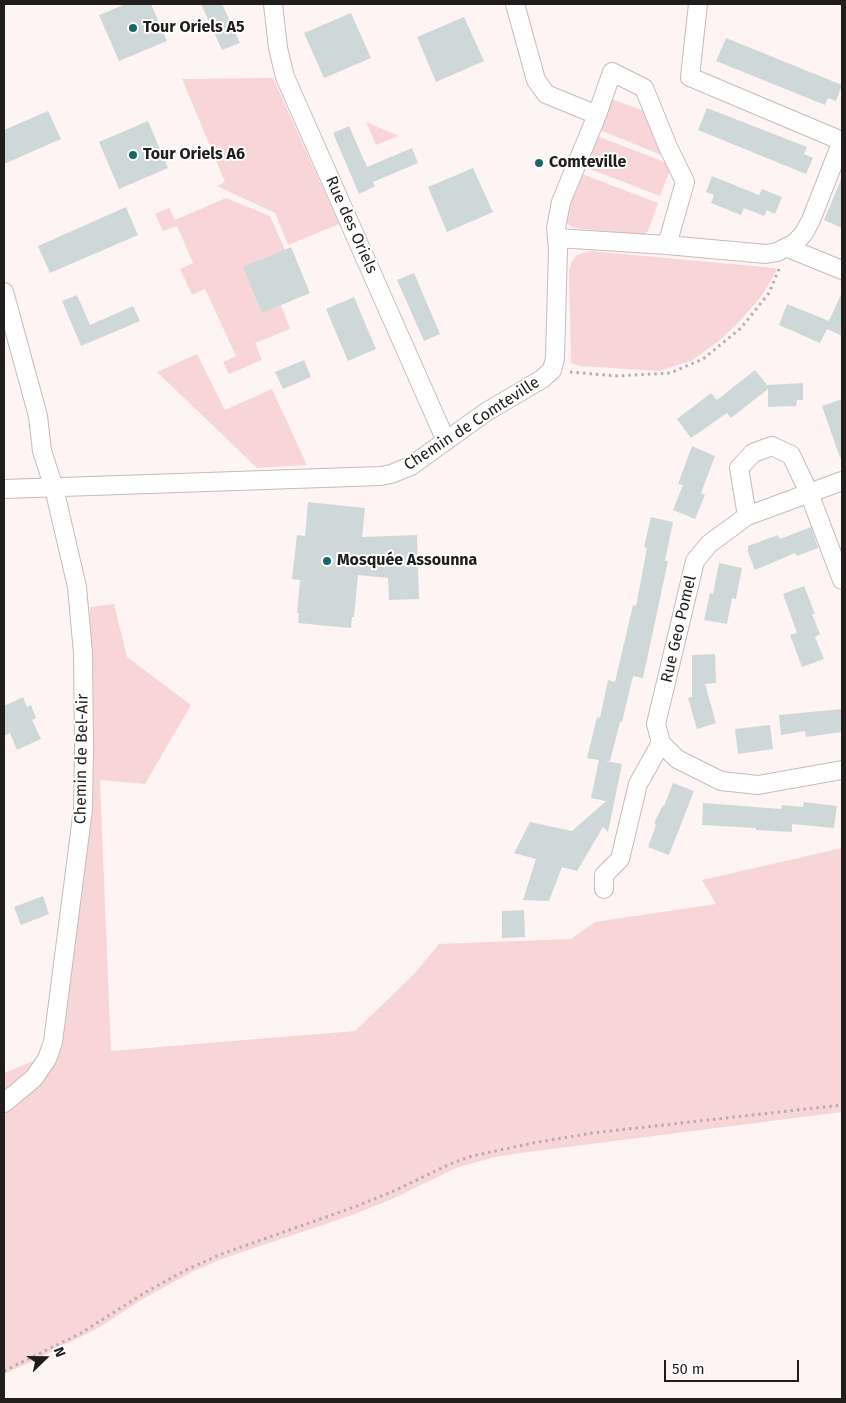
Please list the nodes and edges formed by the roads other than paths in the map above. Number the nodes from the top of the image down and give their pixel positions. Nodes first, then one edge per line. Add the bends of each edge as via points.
1 (273, 4) edge
2 (515, 4) edge
3 (698, 4) edge
4 (597, 115) junction
5 (842, 141) edge
6 (557, 238) junction
7 (667, 245) junction
8 (788, 248) junction
9 (842, 270) edge
10 (4, 292) edge
11 (446, 441) junction
12 (842, 481) edge
13 (54, 488) junction
14 (4, 489) edge
15 (809, 493) junction
16 (747, 516) junction
17 (842, 580) edge
18 (661, 743) junction
19 (842, 770) edge
20 (604, 889) dead end
21 (4, 1103) edge

1 - 11 street, Rue des Oriels via 285,77
2 - 4 street via 536,80 546,94
3 - 5 street via 690,77
4 - 6 street, Chemin de Comteville via 561,202
4 - 7 street, Chemin de Comteville via 612,72 644,88 685,182
5 - 8 street via 811,220 804,233
6 - 7 street
6 - 11 street, Chemin de Comteville via 555,358 552,370
7 - 8 street via 766,254
8 - 9 street
10 - 13 street, Chemin de Bel-Air
11 - 13 street, Chemin de Comteville via 411,466 373,477
12 - 15 street, Rue Geo Pomel
13 - 14 street, Chemin de Comteville
13 - 21 street, Chemin de Bel-Air via 77,587 80,615 83,809 53,1042 47,1059 34,1078
15 - 16 street, Rue Geo Pomel
15 - 16 street via 790,455 772,446 753,453 739,468
15 - 17 street
16 - 18 street, Rue Geo Pomel via 709,544 695,561 656,724
18 - 19 street via 677,759 721,781 758,785
18 - 20 street via 638,784 620,859 604,875

